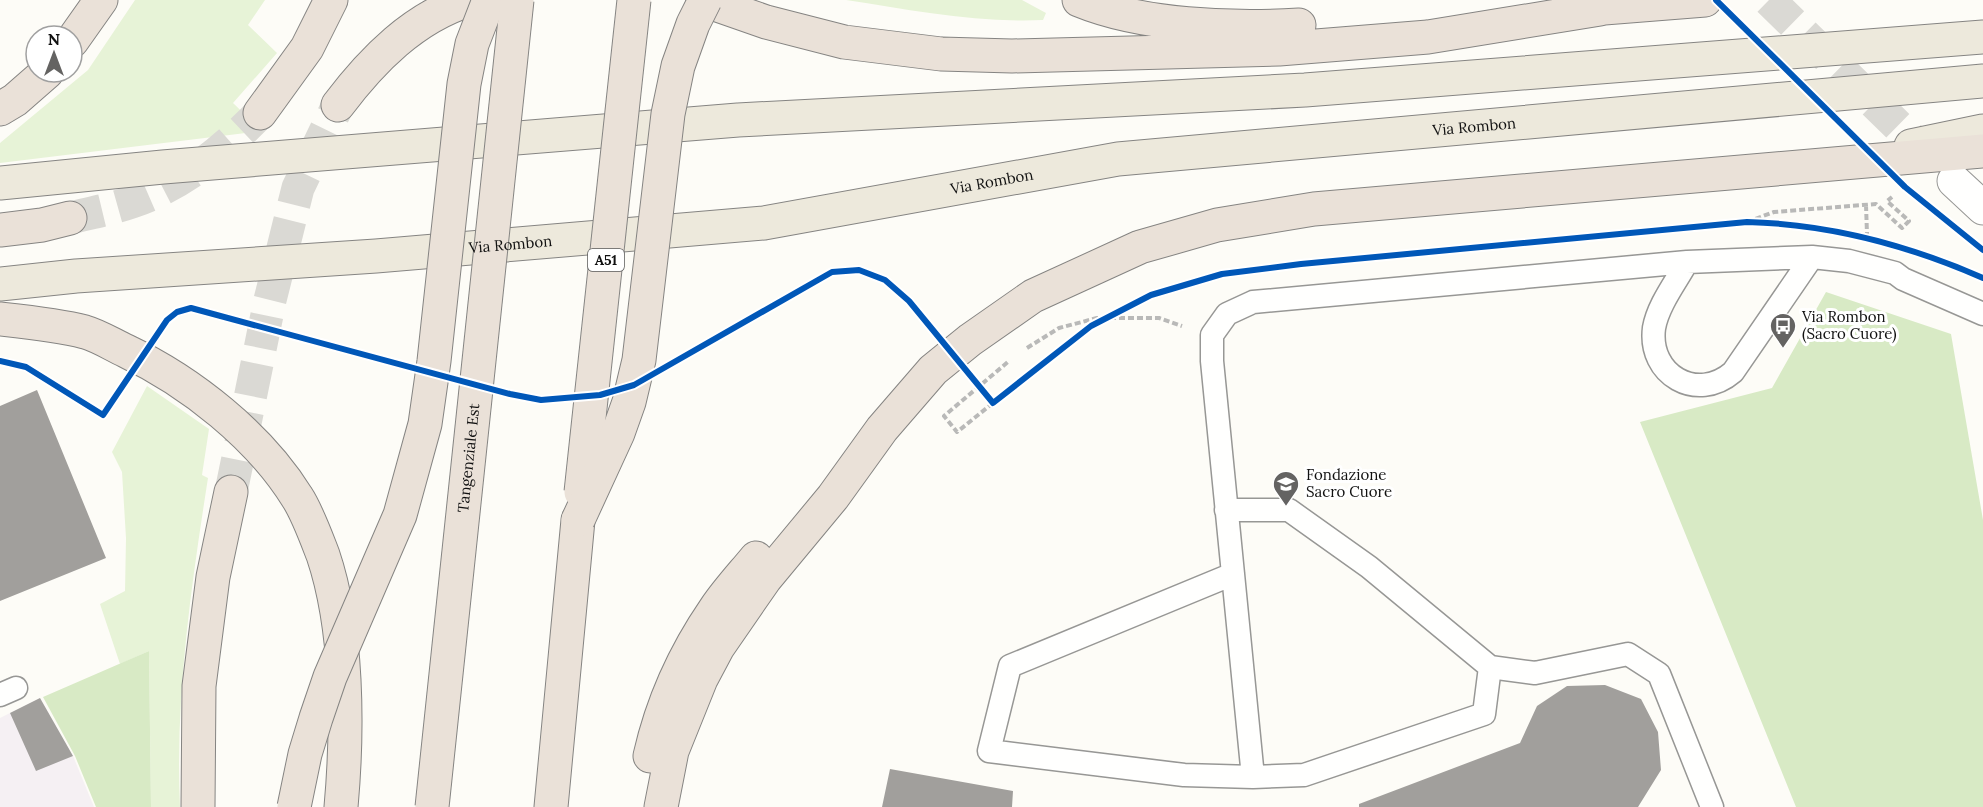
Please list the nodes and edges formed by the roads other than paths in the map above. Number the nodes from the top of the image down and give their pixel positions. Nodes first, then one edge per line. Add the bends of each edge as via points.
1 (101, 0) edge
2 (331, 0) edge
3 (469, 0) edge
4 (489, 0) edge
5 (517, 0) edge
6 (634, 0) edge
7 (704, 0) edge
8 (1079, 0) edge
9 (1705, 0) edge
10 (1600, 9) junction
11 (84, 24) edge
12 (1983, 37) edge
13 (1983, 81) edge
14 (33, 84) edge
15 (338, 105) tunnel mouth
16 (0, 109) edge
17 (260, 113) tunnel mouth
18 (1983, 131) edge
19 (1983, 151) edge
20 (1818, 164) junction
21 (1954, 181) tunnel mouth
22 (0, 183) edge
23 (1983, 208) edge
24 (70, 218) tunnel mouth
25 (0, 230) edge
26 (1812, 257) junction
27 (1687, 262) junction
28 (0, 284) edge
29 (1983, 314) edge
30 (0, 319) edge
31 (882, 429) junction
32 (231, 492) tunnel mouth
33 (1226, 510) junction
34 (578, 520) junction
35 (1233, 574) junction
36 (1490, 667) junction
37 (1253, 777) junction
38 (198, 807) edge
39 (294, 807) edge
40 (341, 807) edge
41 (432, 807) edge
42 (551, 807) edge
43 (640, 807) edge
44 (661, 807) edge
45 (1712, 807) edge

1 - 11 highway
2 - 17 highway via 307,48
3 - 15 highway via 447,7 386,50
4 - 39 highway, bridge via 472,44 464,84 425,424 400,515 330,677 305,754
5 - 41 highway, Tangenziale Est, bridge
6 - 34 highway, A51, bridge
7 - 10 highway via 766,22 844,42 941,54 1012,56 1279,49 1428,37
7 - 34 highway, bridge via 678,66 668,114 639,360 618,432
8 - 10 highway via 1173,22 1266,27
9 - 10 highway
12 - 22 main road via 1305,90 738,120
13 - 28 main road, Via Rombon via 1118,159 764,223
14 - 16 highway
18 - 20 main road
19 - 20 highway
20 - 31 highway via 1314,209 1217,225 1140,247 1033,296 933,370
21 - 23 street
24 - 25 highway
26 - 27 lane
26 - 27 lane via 1733,372 1705,385 1675,378 1662,365 1654,344 1657,318
26 - 29 lane via 1849,261 1895,273
27 - 33 lane via 1253,302 1227,314 1212,335
30 - 40 highway via 87,333 146,360 201,395 258,447 298,497 323,555 336,608 345,699
31 - 43 highway via 822,478 716,607 689,649 669,691
31 - 44 highway via 833,497 765,579 718,647 701,678 672,751
32 - 38 highway via 213,577 199,686
33 - 35 lane
33 - 36 lane via 1289,510 1369,567
34 - 42 highway, A51
35 - 37 lane
35 - 37 lane via 1010,666 989,751 1184,775
36 - 37 lane via 1484,714 1304,775
36 - 45 lane via 1535,673 1628,654 1659,674

